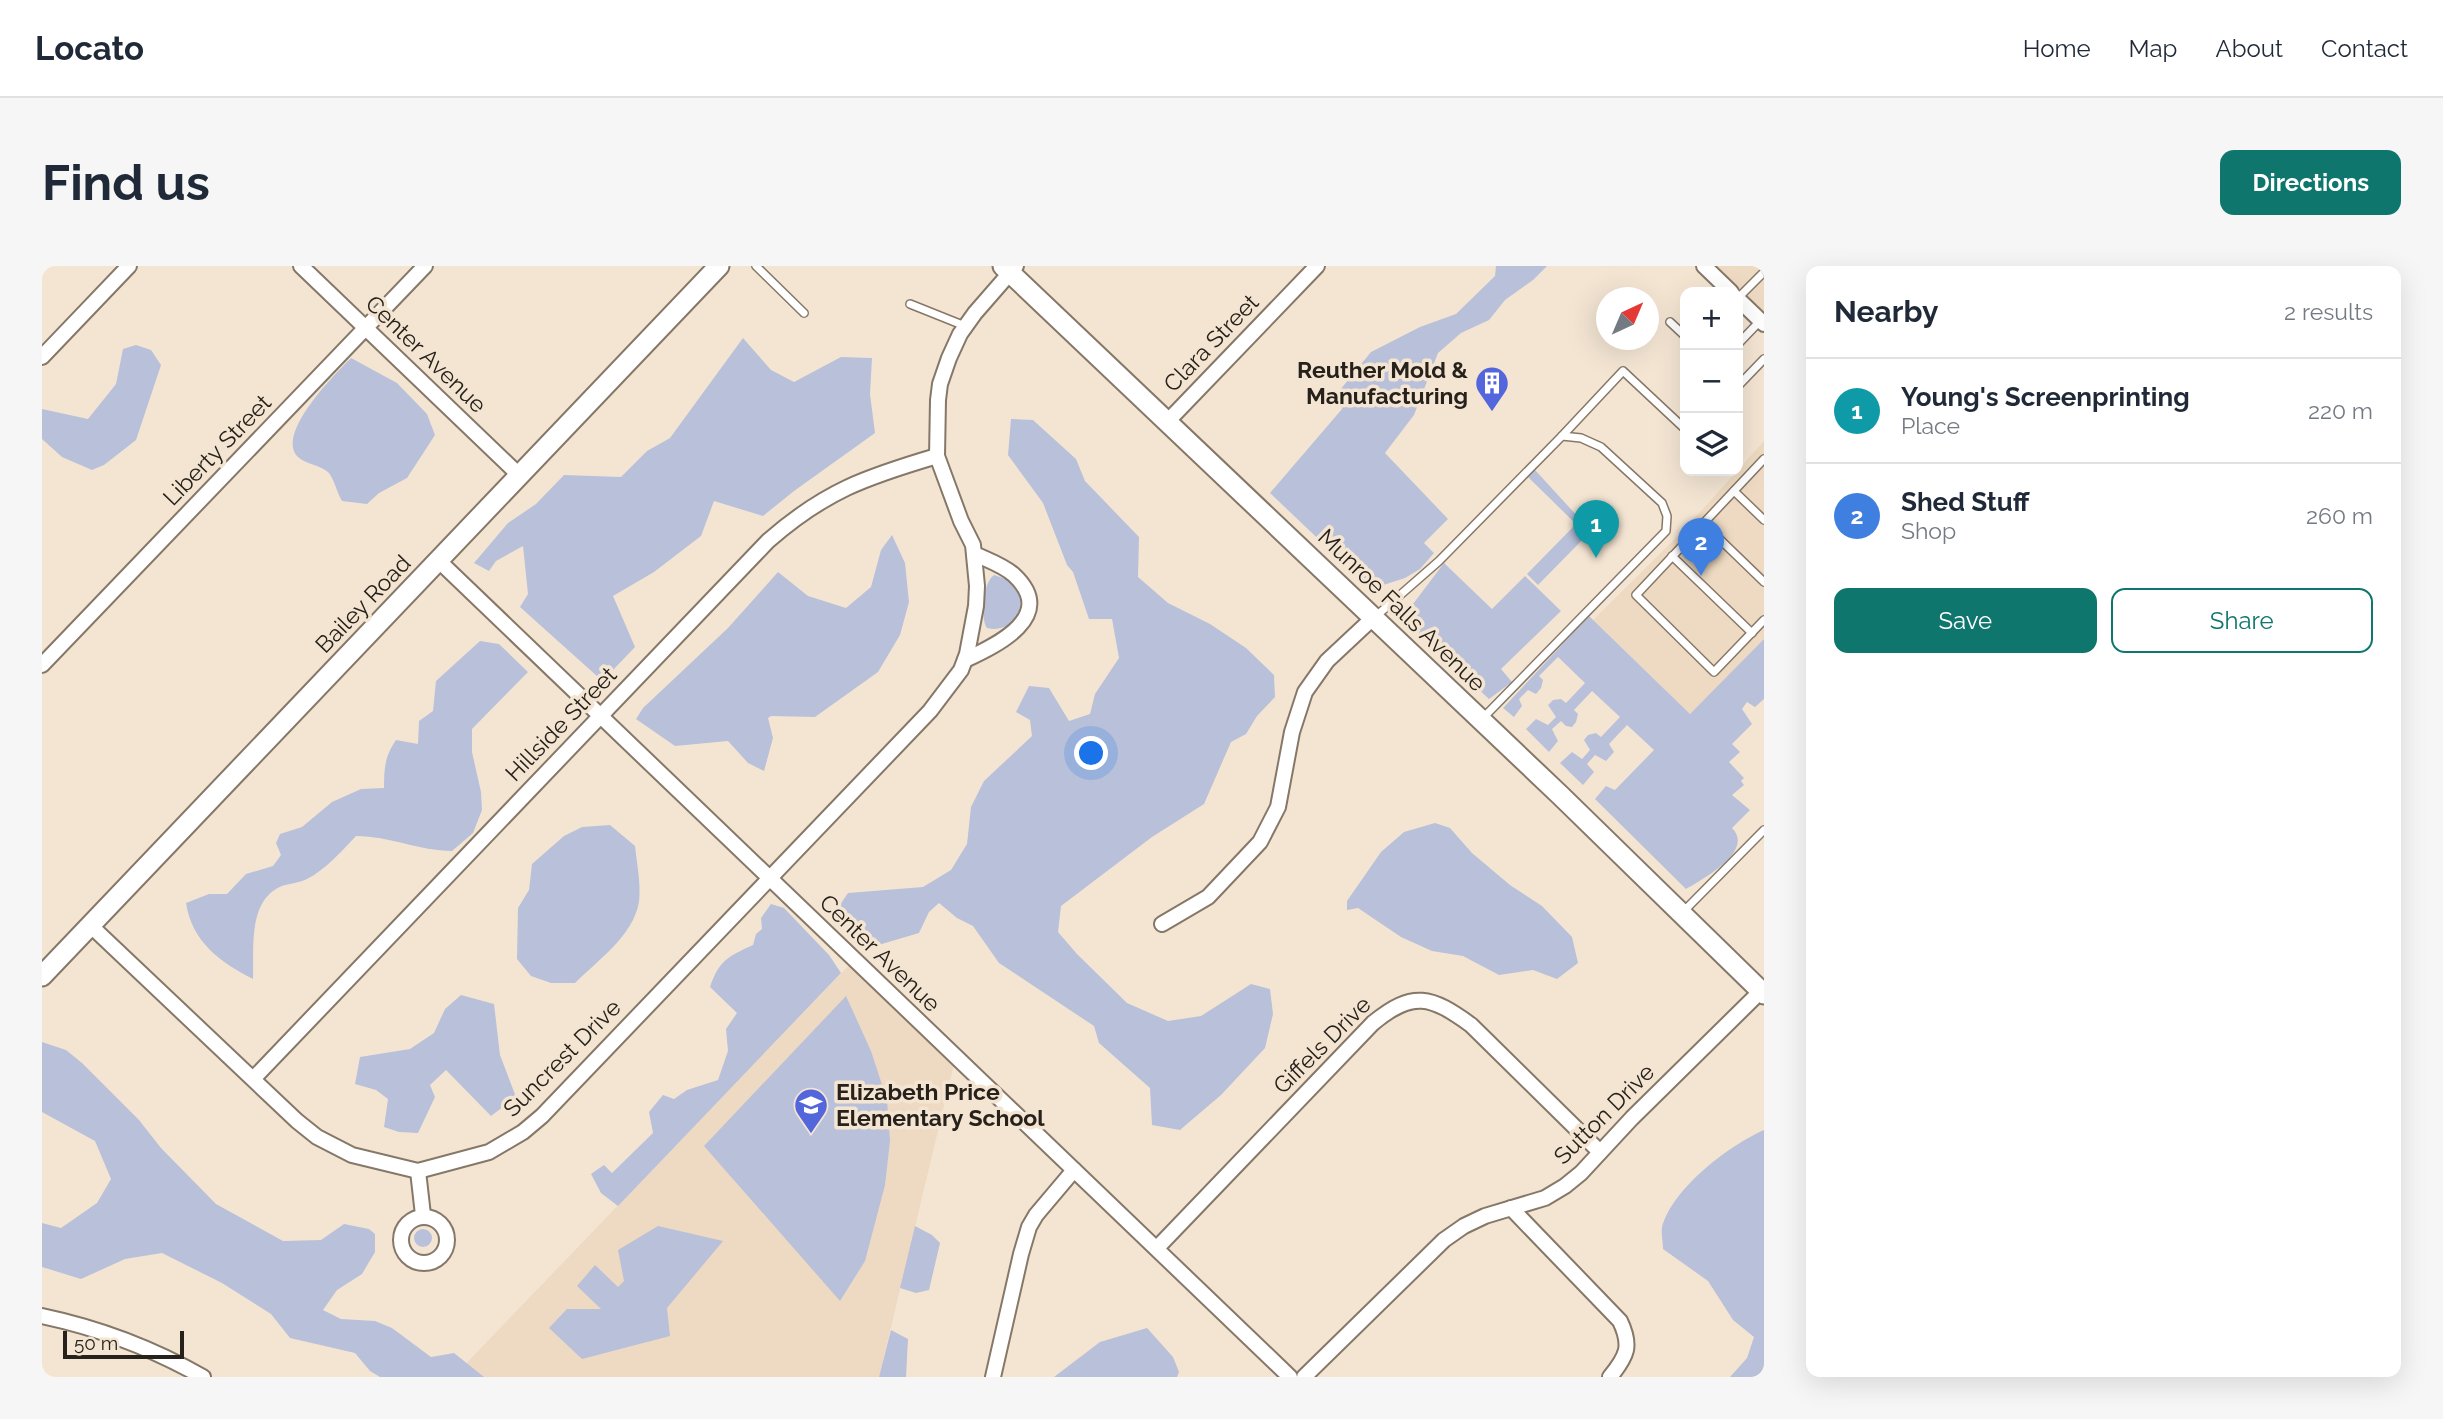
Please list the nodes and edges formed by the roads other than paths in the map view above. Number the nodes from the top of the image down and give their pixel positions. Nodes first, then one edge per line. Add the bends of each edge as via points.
1 (129, 266) edge
2 (301, 266) edge
3 (425, 266) edge
4 (719, 266) edge
5 (756, 266) edge
6 (1317, 266) edge
7 (1704, 266) edge
8 (1010, 268) edge
9 (1764, 272) edge
10 (1726, 287) edge
11 (1743, 293) edge
12 (1743, 303) edge
13 (911, 304) dead end
14 (804, 313) dead end
15 (1670, 322) dead end
16 (1762, 323) edge
17 (966, 326) junction
18 (365, 327) junction
19 (1680, 331) edge
20 (1743, 340) edge
21 (42, 357) edge
22 (1764, 359) edge
23 (1743, 381) edge
24 (1167, 422) junction
25 (1680, 424) edge
26 (1562, 436) junction
27 (937, 456) junction
28 (1764, 458) edge
29 (519, 475) junction
30 (1734, 491) junction
31 (1764, 520) edge
32 (1703, 523) junction
33 (975, 554) junction
34 (1672, 556) junction
35 (439, 561) junction
36 (1764, 582) edge
37 (1374, 617) junction
38 (1764, 620) edge
39 (1752, 633) junction
40 (965, 660) junction
41 (42, 665) edge
42 (600, 716) junction
43 (1482, 720) junction
44 (1764, 830) edge
45 (770, 879) junction
46 (1682, 913) junction
47 (1162, 924) dead end
48 (90, 925) junction
49 (42, 976) edge
50 (1763, 992) edge
51 (254, 1078) junction
52 (1600, 1152) junction
53 (1074, 1170) junction
54 (418, 1171) junction
55 (1511, 1208) junction
56 (423, 1215) dead end
57 (1157, 1248) junction
58 (42, 1316) edge
59 (203, 1377) edge
60 (993, 1377) edge
61 (1290, 1377) edge
62 (1304, 1377) edge
63 (1610, 1377) edge

1 - 21 street
2 - 18 street, Center Avenue
3 - 18 street, Liberty Street
4 - 29 street, Bailey Road
5 - 14 lane
6 - 24 street, Clara Street
7 - 10 street
8 - 17 street, Suncrest Drive
8 - 24 street, Munroe Falls Avenue
9 - 11 lane
12 - 16 street
13 - 17 lane
15 - 19 lane
16 - 20 lane
17 - 27 street, Suncrest Drive via 940,384
18 - 29 street, Center Avenue
18 - 41 street, Liberty Street
22 - 23 lane
24 - 37 street, Munroe Falls Avenue
25 - 26 lane via 1623,371
26 - 37 lane via 1439,561
26 - 43 lane via 1601,447 1662,503 1666,530
27 - 33 street, Suncrest Drive
27 - 42 street, Hillside Street via 834,492 792,521
28 - 30 lane
29 - 35 street, Bailey Road
30 - 31 lane
30 - 32 lane
32 - 34 lane
32 - 36 lane
33 - 40 street, Suncrest Drive via 976,606
33 - 40 street, Suncrest Drive via 1013,575 1024,589 1029,609 1010,636
34 - 39 lane
34 - 39 lane via 1636,595 1714,672
35 - 42 street, Center Avenue
35 - 48 street, Bailey Road
37 - 43 street, Munroe Falls Avenue
37 - 47 street via 1327,661 1305,692 1292,732 1278,807 1260,842 1209,897
38 - 39 lane
40 - 45 street, Suncrest Drive via 930,711
42 - 45 street, Center Avenue
42 - 51 street, Hillside Street
43 - 46 street, Munroe Falls Avenue
44 - 46 lane
45 - 53 street, Center Avenue
45 - 54 street, Suncrest Drive via 531,1125 489,1152
46 - 50 street, Munroe Falls Avenue
48 - 49 street, Bailey Road
48 - 51 street, Suncrest Drive
50 - 52 street, Sutton Drive
51 - 54 street, Suncrest Drive via 297,1121 328,1143 360,1157
52 - 55 street, Sutton Drive via 1545,1198
52 - 57 street, Giffels Drive via 1471,1025 1434,1002 1412,1000 1391,1008 1373,1023
53 - 57 street, Center Avenue
53 - 60 street via 1030,1227
54 - 56 street
55 - 62 street, Sutton Drive via 1468,1224 1444,1240
55 - 63 street via 1631,1334 1624,1359
57 - 61 street, Center Avenue
58 - 59 street via 106,1332

